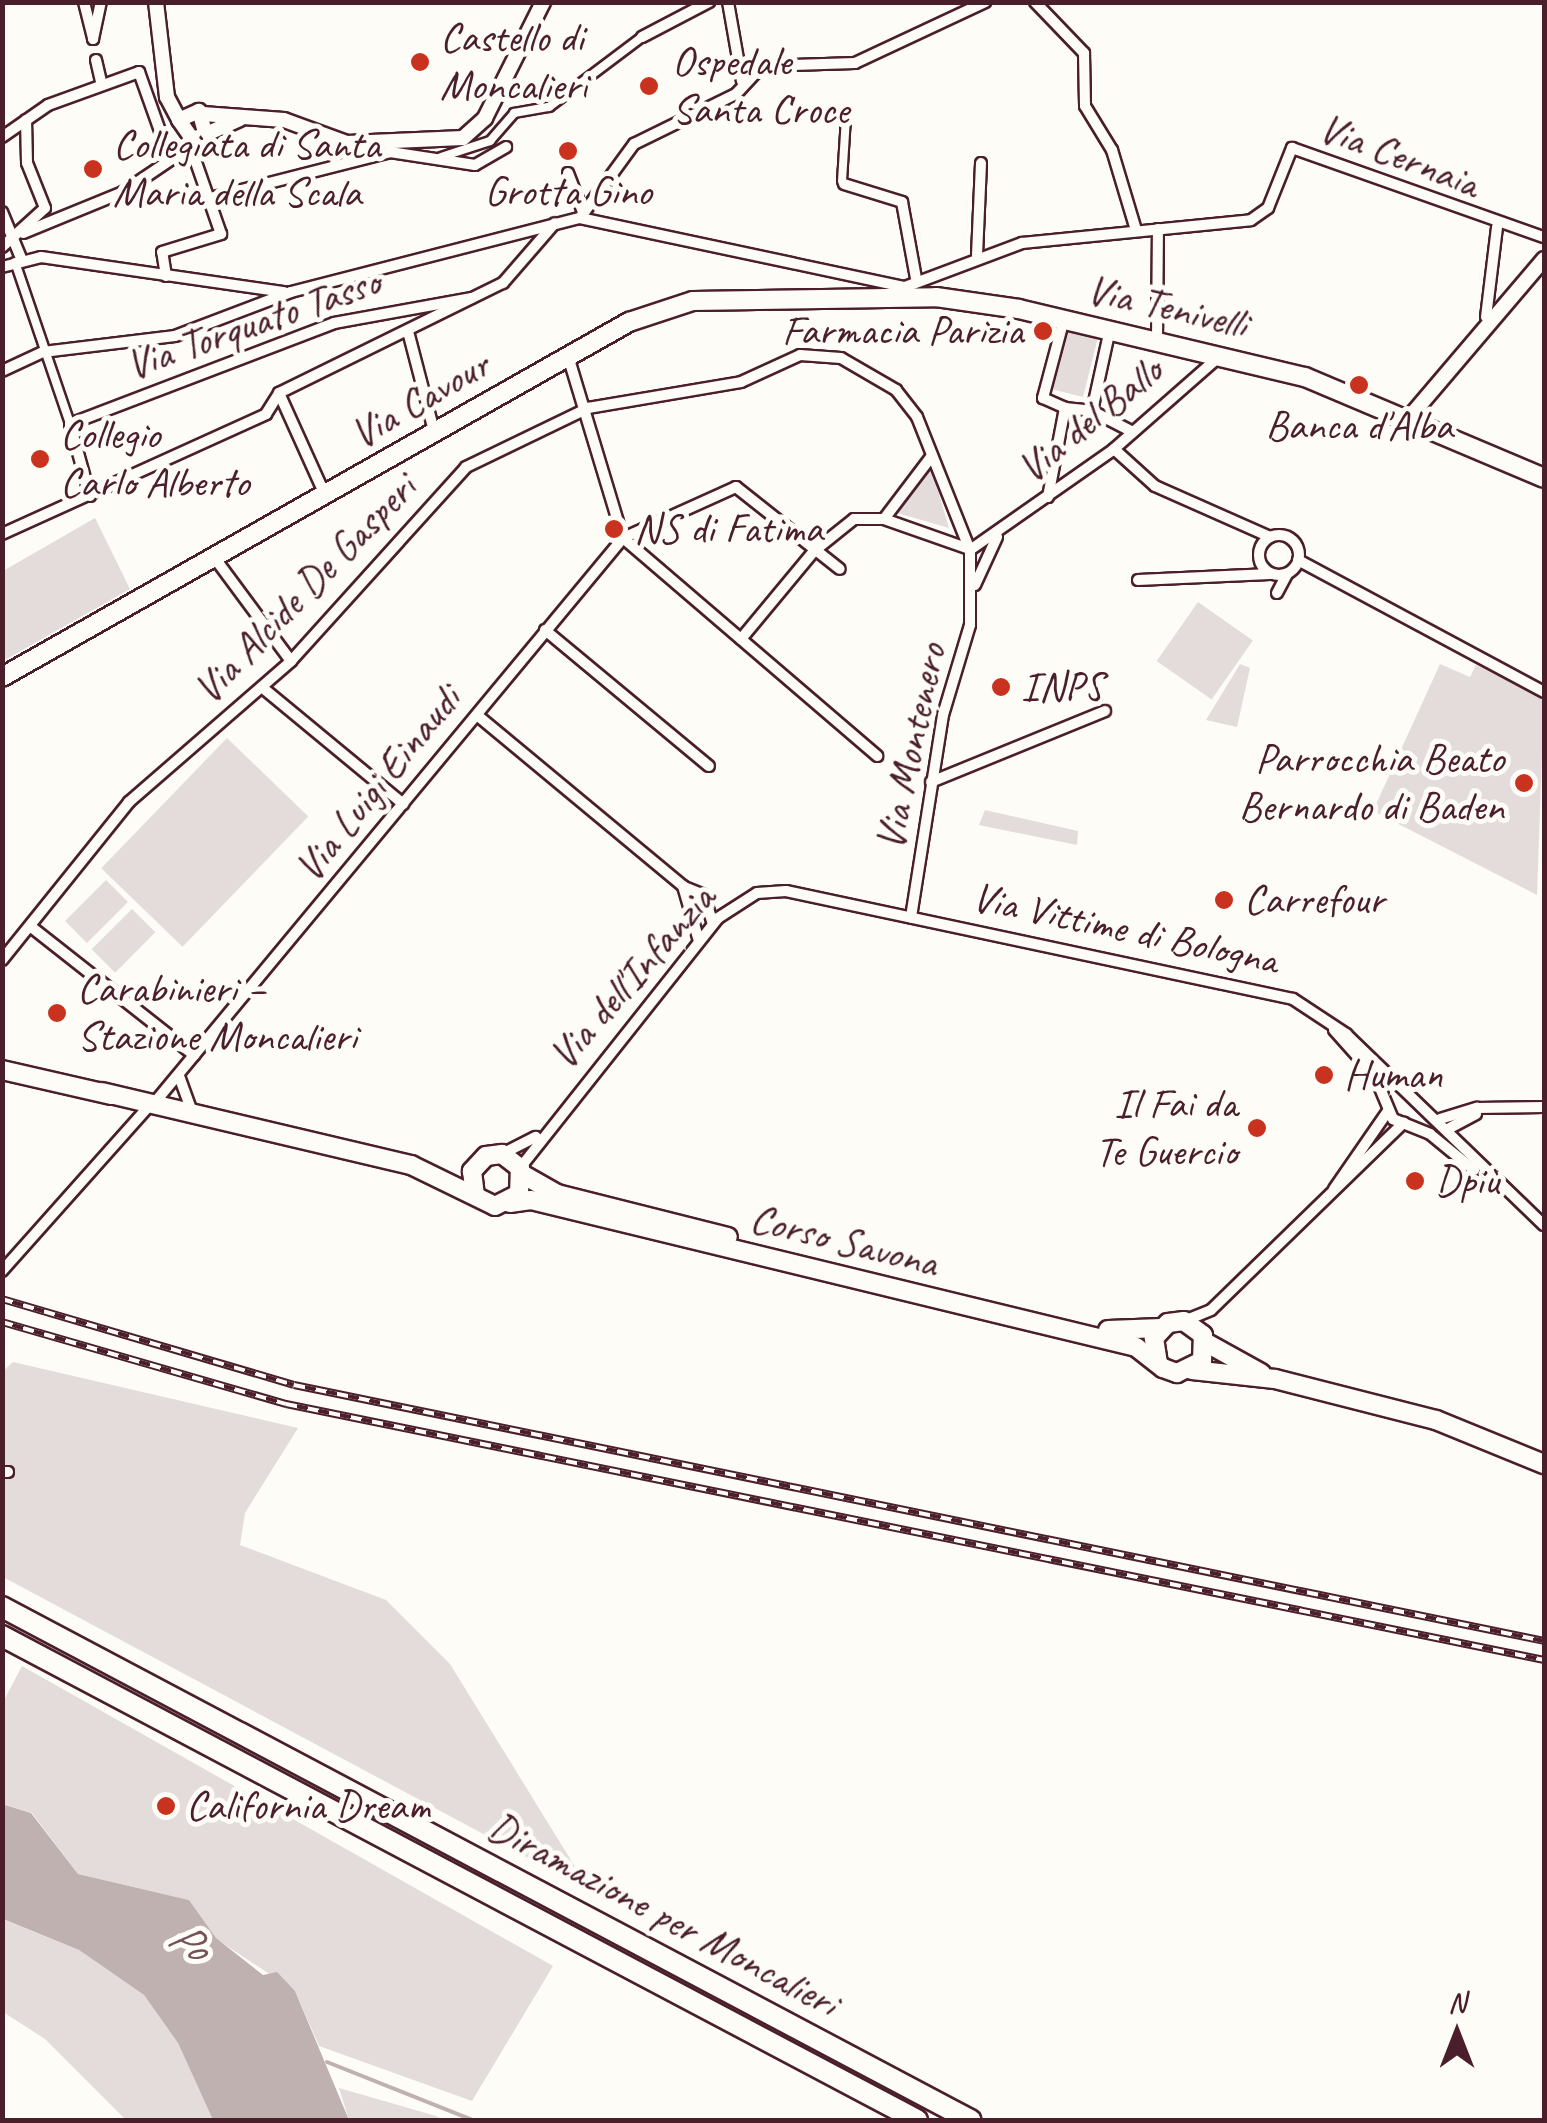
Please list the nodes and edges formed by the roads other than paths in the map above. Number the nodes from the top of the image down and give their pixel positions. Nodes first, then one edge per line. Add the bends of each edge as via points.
1 (84, 2) edge
2 (101, 2) edge
3 (156, 2) edge
4 (543, 2) edge
5 (709, 2) edge
6 (728, 2) edge
7 (985, 2) edge
8 (1036, 2) edge
9 (642, 37) joint
10 (94, 50) junction
11 (742, 80) junction
12 (101, 82) junction
13 (190, 115) junction
14 (241, 118) junction
15 (846, 118) dead end
16 (26, 120) junction
17 (205, 132) junction
18 (2, 137) edge
19 (188, 144) junction
20 (506, 146) dead end
21 (390, 148) junction
22 (437, 157) junction
23 (170, 159) junction
24 (980, 163) dead end
25 (568, 173) dead end
26 (843, 182) joint
27 (206, 198) junction
28 (583, 209) junction
29 (2, 212) edge
30 (556, 223) junction
31 (1497, 227) junction
32 (1158, 228) junction
33 (1136, 230) junction
34 (19, 236) junction
35 (1544, 236) edge
36 (2, 247) edge
37 (977, 255) junction
38 (18, 259) junction
39 (1544, 259) edge
40 (2, 267) edge
41 (166, 276) junction
42 (916, 278) junction
43 (291, 292) junction
44 (905, 293) junction
45 (476, 298) junction
46 (1486, 317) junction
47 (1064, 318) junction
48 (1110, 329) junction
49 (409, 335) junction
50 (1158, 339) junction
51 (43, 352) junction
52 (1221, 355) junction
53 (568, 356) junction
54 (2, 371) edge
55 (279, 393) junction
56 (588, 408) junction
57 (1065, 408) junction
58 (1092, 411) junction
59 (1406, 418) junction
60 (70, 424) junction
61 (434, 431) junction
62 (1134, 432) junction
63 (1114, 448) junction
64 (931, 457) junction
65 (1544, 478) edge
66 (325, 495) junction
67 (90, 496) junction
68 (1048, 498) junction
69 (884, 520) junction
70 (1248, 528) junction
71 (2, 534) edge
72 (998, 534) junction
73 (1270, 537) junction
74 (623, 538) junction
75 (974, 548) junction
76 (1260, 548) junction
77 (814, 551) junction
78 (214, 557) junction
79 (980, 560) junction
80 (1298, 560) junction
81 (1260, 561) junction
82 (840, 569) dead end
83 (1272, 574) junction
84 (1287, 574) junction
85 (1238, 576) junction
86 (1138, 580) dead end
87 (545, 630) junction
88 (740, 639) junction
89 (291, 661) junction
90 (2, 677) edge
91 (263, 688) junction
92 (1544, 692) edge
93 (1105, 711) dead end
94 (477, 715) junction
95 (877, 756) dead end
96 (708, 766) dead end
97 (932, 782) junction
98 (404, 804) junction
99 (684, 886) junction
100 (911, 917) junction
101 (713, 924) junction
102 (30, 926) junction
103 (700, 941) junction
104 (2, 960) edge
105 (1330, 1025) junction
106 (194, 1055) junction
107 (2, 1061) edge
108 (182, 1070) junction
109 (11, 1071) edge
110 (1412, 1099) junction
111 (152, 1104) junction
112 (1544, 1107) edge
113 (1388, 1109) junction
114 (1486, 1109) junction
115 (194, 1111) junction
116 (1438, 1119) junction
117 (223, 1122) junction
118 (1404, 1122) junction
119 (1439, 1133) junction
120 (537, 1137) junction
121 (502, 1154) junction
122 (479, 1160) junction
123 (411, 1165) junction
124 (521, 1171) junction
125 (1334, 1190) junction
126 (475, 1195) junction
127 (510, 1203) junction
128 (1544, 1226) edge
129 (2, 1271) edge
130 (1211, 1310) junction
131 (1184, 1321) junction
132 (1162, 1328) junction
133 (1204, 1338) junction
134 (1158, 1362) junction
135 (1192, 1370) junction
136 (1275, 1379) junction
137 (1544, 1464) edge
138 (2, 1607) edge
139 (2, 1636) edge
140 (842, 2081) junction
141 (943, 2106) junction
142 (898, 2120) edge
143 (917, 2120) edge
144 (970, 2120) edge
145 (984, 2120) edge

1 - 10 street
2 - 10 street
3 - 13 street via 166,83
4 - 21 street via 475,131 450,142
5 - 9 street
6 - 11 street
7 - 11 street via 855,63 780,59
8 - 33 street via 1084,53 1085,106 1113,150
9 - 22 street via 549,107 514,113 490,141
10 - 12 street
11 - 28 street via 736,94 634,144
12 - 16 street
12 - 23 street via 139,72
13 - 14 street
13 - 17 street
13 - 19 street
14 - 17 street
14 - 21 street
15 - 26 street
16 - 18 street
16 - 34 street via 27,163 44,208
17 - 19 street
19 - 23 street
19 - 27 street
20 - 22 street via 475,165
21 - 22 street
21 - 27 street
23 - 34 street via 123,192
24 - 37 street
25 - 28 street
26 - 42 street via 902,202
27 - 41 street via 221,234 162,252
28 - 30 street
28 - 44 street
29 - 34 street
30 - 43 street
30 - 45 street via 504,283
31 - 32 street, Via Cernaia via 1292,148 1262,214
31 - 35 street, Via Cernaia
31 - 46 street
32 - 33 street, Via Cernaia
32 - 50 street
33 - 37 street, Via Cernaia
34 - 36 street
34 - 38 street
37 - 42 street, Via Cernaia
38 - 40 street
38 - 41 street
38 - 51 street
39 - 46 street
41 - 43 street
42 - 44 street, Via Cernaia
43 - 51 street via 175,336
44 - 47 main road, Via Tenivelli
44 - 53 main road, Via Cavour via 693,301
45 - 49 street
45 - 60 street, Via Torquato Tasso via 360,314
46 - 59 street
47 - 48 main road, Via Tenivelli
47 - 57 street via 1043,398
48 - 50 main road, Via Tenivelli
48 - 58 street
49 - 55 street
49 - 61 street
50 - 52 main road, Via Tenivelli
51 - 54 street
51 - 60 street
52 - 59 main road, Via Tenivelli
52 - 62 street, Via del Ballo
53 - 56 street
53 - 61 main road, Via Cavour
55 - 66 street
55 - 67 street via 266,414
56 - 64 street, Via Alcide De Gasperi via 742,382 800,354 840,358 896,390
56 - 74 street
56 - 89 street, Via Alcide De Gasperi via 466,467
57 - 58 street
57 - 68 street
58 - 62 street
59 - 65 main road, Via Tenivelli
60 - 67 street
61 - 66 main road, Via Cavour
62 - 63 street, Via del Ballo
63 - 68 street, Via del Ballo
63 - 70 street via 1155,486
64 - 69 street
64 - 75 street, Via Alcide De Gasperi
66 - 78 main road, Via Cavour
67 - 71 street
68 - 72 street, Via del Ballo
69 - 75 street
69 - 77 street via 854,520
70 - 73 street
70 - 76 street
72 - 75 street, Via del Ballo
72 - 79 street
73 - 76 street
73 - 80 street via 1294,542
74 - 77 street via 736,488
74 - 87 street, Via Luigi Einaudi
74 - 88 street
75 - 79 street, Via Montenero
76 - 81 street
77 - 82 street
77 - 88 street
78 - 89 street
78 - 90 main road, Via Cavour
79 - 97 street, Via Montenero
80 - 84 street
80 - 92 street
81 - 83 street
81 - 85 street
83 - 84 street
83 - 84 street via 1277,594
83 - 85 street
85 - 86 street
87 - 94 street, Via Luigi Einaudi
87 - 96 street
88 - 95 street
89 - 91 street, Via Alcide De Gasperi
91 - 98 street
91 - 102 street, Via Alcide De Gasperi via 129,802
93 - 97 street
94 - 98 street, Via Luigi Einaudi
94 - 99 street
97 - 100 street, Via Montenero
98 - 106 street, Via Luigi Einaudi
99 - 101 street via 704,896
99 - 103 street
100 - 101 street, Via dell'Infanzia via 772,891
100 - 105 street, Via Vittime di Bologna via 1274,993
101 - 103 street, Via dell'Infanzia
102 - 104 street, Via Alcide De Gasperi
102 - 106 street
103 - 120 street, Via dell'Infanzia
105 - 110 street, Via Vittime di Bologna
105 - 113 street via 1376,1076
106 - 108 street, Via Luigi Einaudi
107 - 109 main road
108 - 111 street, Via Luigi Einaudi
108 - 115 street via 178,1090
109 - 111 main road
110 - 113 street
110 - 116 street, Via Vittime di Bologna
110 - 118 street
111 - 115 main road
111 - 117 main road
111 - 129 street, Via Luigi Einaudi
112 - 114 street
113 - 118 street
113 - 125 street
114 - 116 street
114 - 119 street
115 - 117 main road
116 - 119 street
117 - 123 main road
118 - 119 street
118 - 125 street
119 - 128 street
120 - 121 street, Via dell'Infanzia
120 - 124 street, Via dell'Infanzia
121 - 122 main road
121 - 124 main road, Corso Savona
122 - 123 main road
122 - 126 main road
123 - 126 main road
124 - 127 main road
124 - 132 main road, Corso Savona via 571,1198 1090,1326
125 - 130 street
126 - 127 main road, Corso Savona
127 - 134 main road, Corso Savona via 531,1200 1120,1343
130 - 131 street
130 - 133 street
131 - 132 main road, Corso Savona
131 - 133 main road
132 - 134 main road
133 - 135 main road
133 - 136 main road
134 - 135 main road, Corso Savona
135 - 136 main road
136 - 137 main road via 1478,1432
138 - 141 highway, Diramazione per Moncalieri
139 - 140 highway, Diramazione per Moncalieri
140 - 142 highway
140 - 143 highway, Diramazione per Moncalieri
141 - 144 highway, Diramazione per Moncalieri
141 - 145 highway

